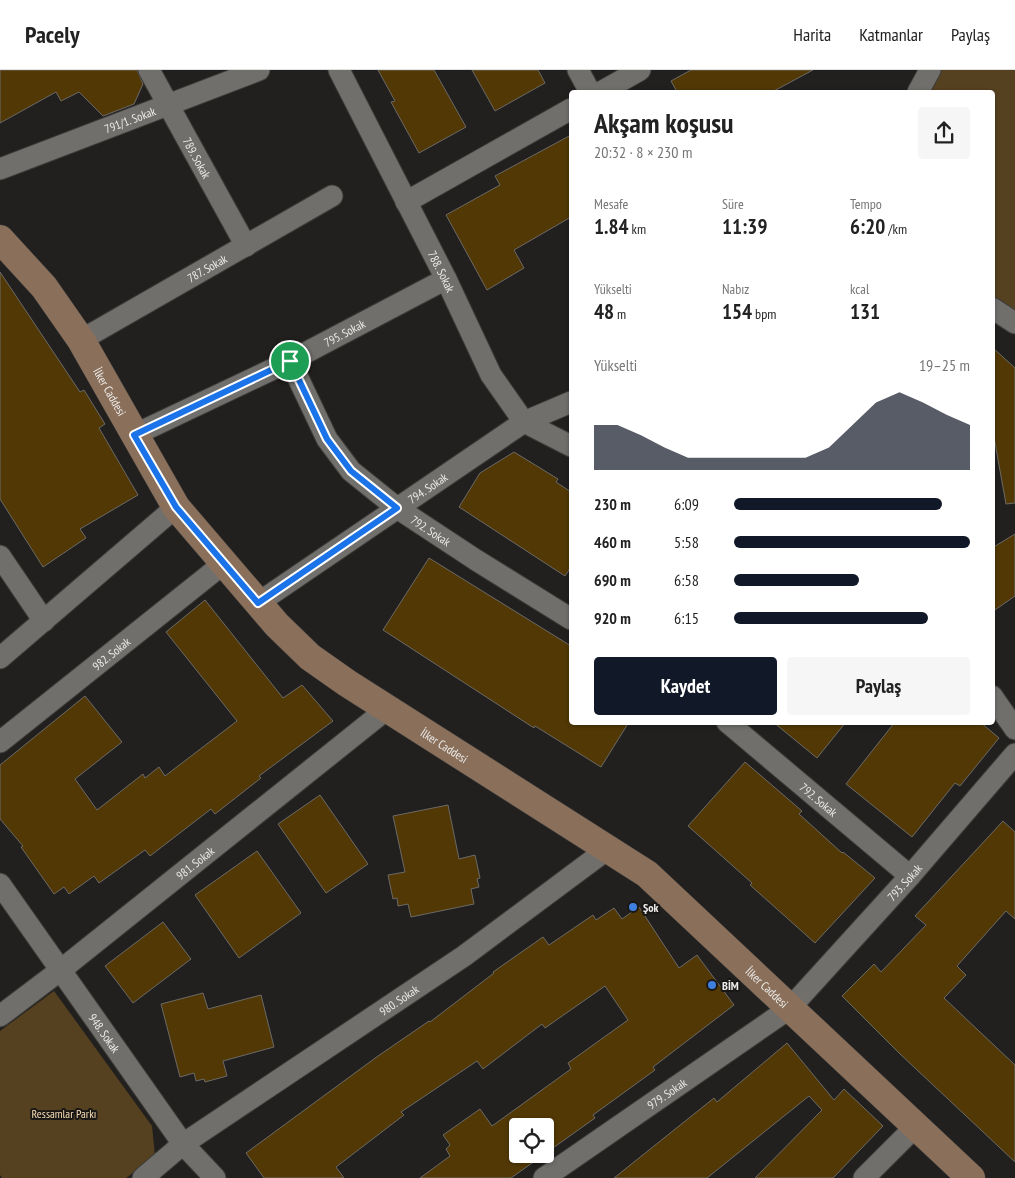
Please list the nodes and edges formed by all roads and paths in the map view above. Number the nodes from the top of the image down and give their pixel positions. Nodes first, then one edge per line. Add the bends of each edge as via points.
1 (149, 70) edge
2 (259, 70) edge
3 (339, 70) edge
4 (578, 70) edge
5 (640, 70) edge
6 (930, 70) edge
7 (589, 90) edge
8 (605, 90) edge
9 (919, 90) edge
10 (168, 105) junction
11 (569, 110) edge
12 (0, 169) edge
13 (332, 196) dead end
14 (406, 202) junction
15 (0, 239) edge
16 (246, 246) junction
17 (446, 279) junction
18 (995, 310) edge
19 (1015, 323) edge
20 (81, 340) junction
21 (290, 361) junction
22 (569, 403) edge
23 (524, 422) junction
24 (134, 435) junction
25 (569, 445) edge
26 (176, 507) junction
27 (397, 508) junction
28 (0, 556) edge
29 (223, 564) junction
30 (258, 603) junction
31 (569, 618) edge
32 (44, 621) junction
33 (0, 658) edge
34 (995, 700) edge
35 (387, 709) junction
36 (731, 725) edge
37 (1015, 729) edge
38 (0, 742) edge
39 (1015, 754) edge
40 (609, 848) junction
41 (910, 876) junction
42 (0, 884) edge
43 (62, 969) junction
44 (790, 1008) junction
45 (0, 1016) edge
46 (916, 1126) junction
47 (184, 1144) junction
48 (143, 1178) edge
49 (215, 1178) edge
50 (544, 1178) edge
51 (864, 1178) edge
52 (971, 1178) edge

1 - 10 street, 789. Sokak
2 - 10 street, 791/1. Sokak
3 - 14 street, 788. Sokak
4 - 7 street
5 - 8 street
6 - 9 street
10 - 12 street, 791/1. Sokak
10 - 16 street, 789. Sokak
11 - 14 street
13 - 16 street, 787. Sokak
14 - 17 street, 788. Sokak
15 - 20 main road, İlker Caddesi via 44,287
16 - 20 street, 787. Sokak
17 - 21 street, 795. Sokak
17 - 23 street, 788. Sokak via 491,375
18 - 19 street
20 - 24 main road, İlker Caddesi
21 - 24 street, 795. Sokak
21 - 27 street, 792. Sokak via 327,439 351,471
22 - 23 street, 794. Sokak
23 - 25 street, 788. Sokak
23 - 27 street, 794. Sokak
24 - 26 main road, İlker Caddesi
26 - 29 main road, İlker Caddesi
26 - 32 street
27 - 30 street, 794. Sokak
27 - 31 street, 792. Sokak
28 - 32 street
29 - 30 main road, İlker Caddesi
29 - 38 street, 982. Sokak
30 - 35 main road, İlker Caddesi via 310,657
32 - 33 street
34 - 37 street
35 - 40 main road, İlker Caddesi
35 - 43 street, 981. Sokak
36 - 41 street, 792. Sokak
39 - 41 street, 793. Sokak
40 - 44 main road, İlker Caddesi via 647,874
40 - 47 street, 980. Sokak via 464,956
41 - 44 street, 793. Sokak
42 - 43 street, 948. Sokak
43 - 45 street, 981. Sokak
43 - 47 street, 948. Sokak
44 - 46 main road, İlker Caddesi
44 - 50 street, 979. Sokak
46 - 51 street
46 - 52 main road, İlker Caddesi
47 - 48 street, 980. Sokak
47 - 49 street, 948. Sokak

